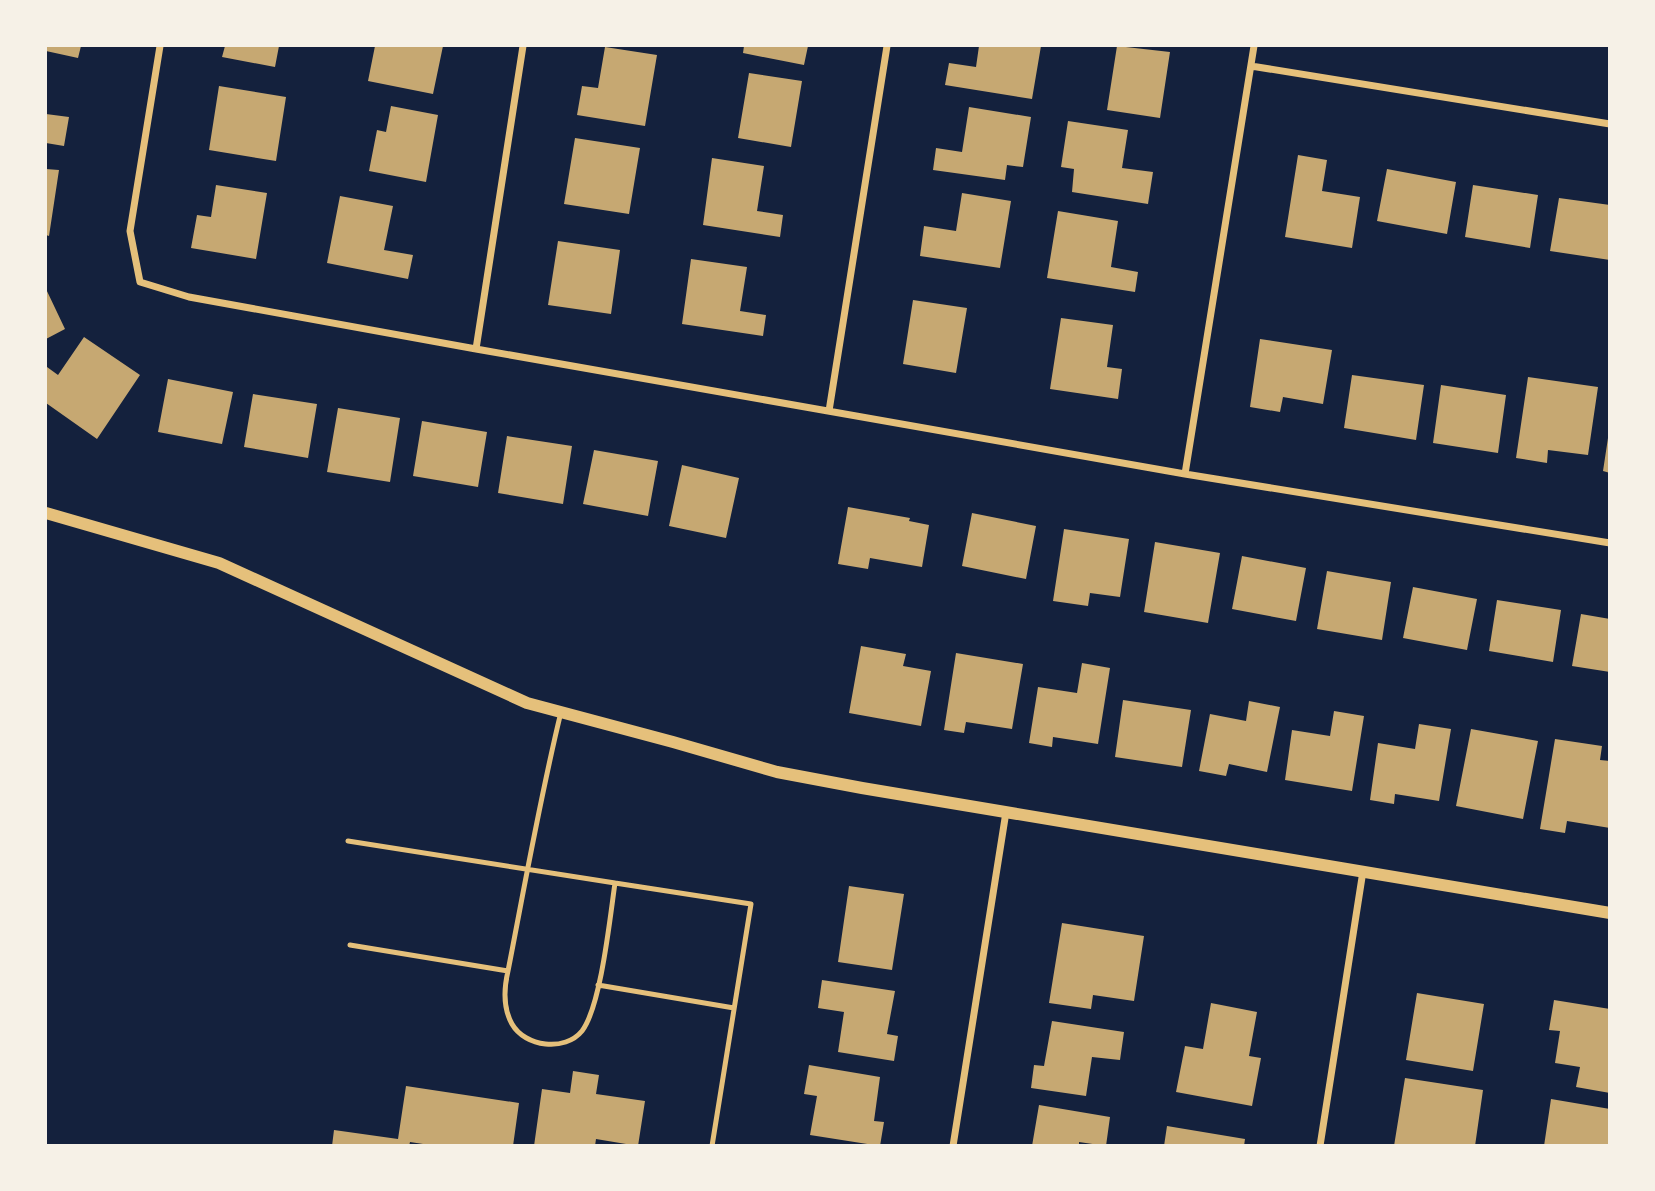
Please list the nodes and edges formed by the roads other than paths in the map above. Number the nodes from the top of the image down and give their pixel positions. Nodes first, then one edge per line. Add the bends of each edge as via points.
1 (160, 46) edge
2 (523, 46) edge
3 (887, 46) edge
4 (1254, 46) edge
5 (1251, 66) junction
6 (1609, 124) edge
7 (476, 349) junction
8 (829, 411) junction
9 (1185, 474) junction
10 (46, 513) edge
11 (1609, 543) edge
12 (561, 712) junction
13 (1006, 812) junction
14 (348, 841) dead end
15 (527, 870) junction
16 (1363, 871) junction
17 (615, 883) junction
18 (1609, 913) edge
19 (350, 945) dead end
20 (508, 971) junction
21 (598, 985) junction
22 (734, 1008) junction
23 (712, 1146) edge
24 (953, 1146) edge
25 (1320, 1146) edge

1 - 7 street via 130,231 140,282 188,297
2 - 7 street
3 - 8 street
4 - 5 street
5 - 6 street
5 - 9 street
7 - 8 street
8 - 9 street
9 - 11 street
10 - 12 street via 219,563 527,703
12 - 13 street via 777,772
12 - 15 lane
13 - 16 street
13 - 24 street
14 - 15 lane
15 - 17 lane
15 - 20 lane
16 - 18 street
16 - 25 street
17 - 21 lane
17 - 22 lane via 751,904
19 - 20 lane
20 - 21 lane via 505,999 512,1025 527,1038 549,1045 582,1031
21 - 22 lane
22 - 23 lane

